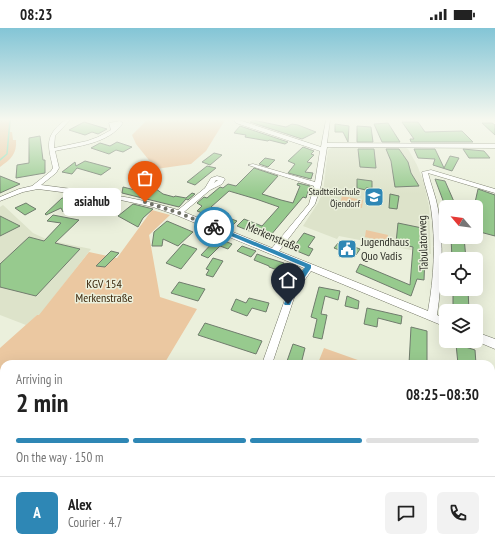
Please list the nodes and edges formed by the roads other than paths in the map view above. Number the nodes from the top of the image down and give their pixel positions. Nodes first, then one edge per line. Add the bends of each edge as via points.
1 (52, 145) edge
2 (76, 145) edge
3 (314, 145) edge
4 (325, 145) edge
5 (495, 146) edge
6 (325, 148) junction
7 (52, 150) junction
8 (251, 165) dead end
9 (318, 185) junction
10 (38, 186) junction
11 (208, 189) dead end
12 (495, 191) edge
13 (0, 200) edge
14 (179, 213) junction
15 (274, 251) junction
16 (309, 266) junction
17 (432, 316) junction
18 (439, 320) edge
19 (483, 339) edge
20 (495, 344) edge
21 (268, 360) edge

1 - 7 street
2 - 7 street
3 - 6 street
4 - 6 street
5 - 6 street
6 - 9 street
7 - 10 street via 56,168
8 - 9 street
9 - 15 street via 307,213
10 - 13 street
10 - 14 street, Merkenstraße via 135,200
11 - 14 street
12 - 17 street, Tabulatorweg via 426,171 435,214 436,293
14 - 15 street, Merkenstraße
15 - 16 street, Merkenstraße
16 - 17 street, Merkenstraße
16 - 21 street via 292,291
17 - 18 street, Merkenstraße
19 - 20 street

